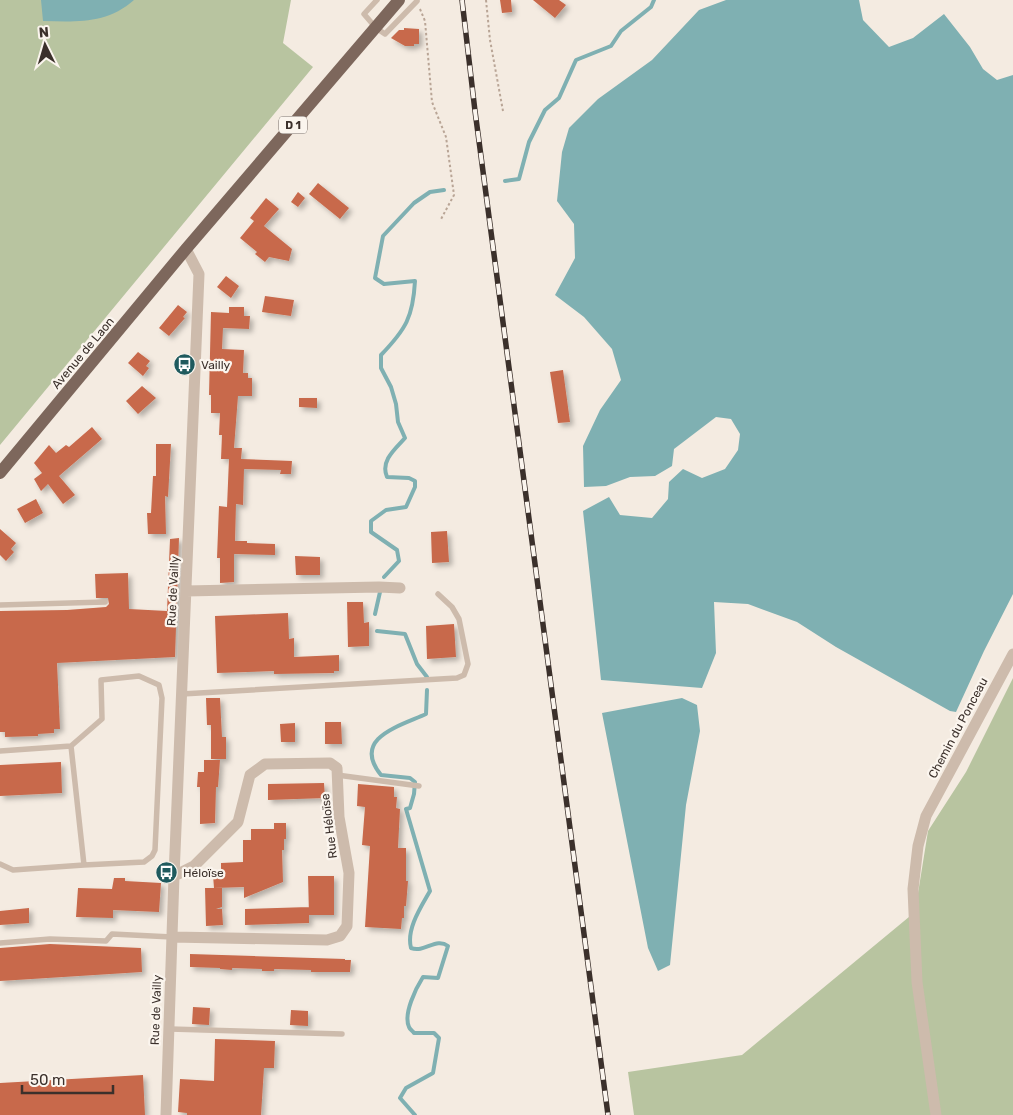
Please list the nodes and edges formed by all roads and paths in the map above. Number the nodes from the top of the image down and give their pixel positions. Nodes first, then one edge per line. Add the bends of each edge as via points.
1 (377, 0) edge
2 (399, 0) edge
3 (486, 0) edge
4 (417, 1) edge
5 (376, 28) junction
6 (503, 111) dead end
7 (440, 221) dead end
8 (186, 249) junction
9 (0, 473) edge
10 (400, 588) dead end
11 (186, 591) junction
12 (438, 594) dead end
13 (105, 602) dead end
14 (0, 605) edge
15 (1013, 654) edge
16 (182, 694) junction
17 (71, 746) junction
18 (0, 752) edge
19 (337, 775) junction
20 (419, 786) dead end
21 (0, 864) edge
22 (84, 866) junction
23 (174, 876) junction
24 (172, 937) junction
25 (0, 943) edge
26 (170, 1028) junction
27 (342, 1034) dead end
28 (166, 1115) edge
29 (936, 1115) edge

1 - 5 lane via 364,14
2 - 5 main road, D 1
3 - 6 path
4 - 5 lane via 385,34
4 - 7 path via 425,21 432,102 446,137 454,195
5 - 8 main road, D 1
8 - 9 main road, Avenue de Laon / D 1
8 - 11 street, Rue de Vailly via 199,274
10 - 11 street
11 - 16 street, Rue de Vailly
12 - 16 lane via 459,619 468,664 464,675 457,678
13 - 14 lane
15 - 29 street, Chemin du Ponceau via 926,816 918,846 913,889 917,982
16 - 23 street, Rue de Vailly
17 - 18 lane
17 - 22 lane
17 - 22 lane via 102,719 101,680 138,676 159,685 162,698 155,850 144,862
19 - 20 lane
19 - 23 street, Rue Héloïse via 337,768 330,764 265,764 250,775 238,822 194,866
19 - 24 street, Rue Héloïse via 339,816 349,873 347,926 340,936 327,940
21 - 22 lane via 13,870
23 - 24 street, Rue de Vailly
24 - 25 lane via 112,934 106,941 50,939
24 - 26 street, Rue de Vailly
26 - 27 lane
26 - 28 street, Rue de Vailly

